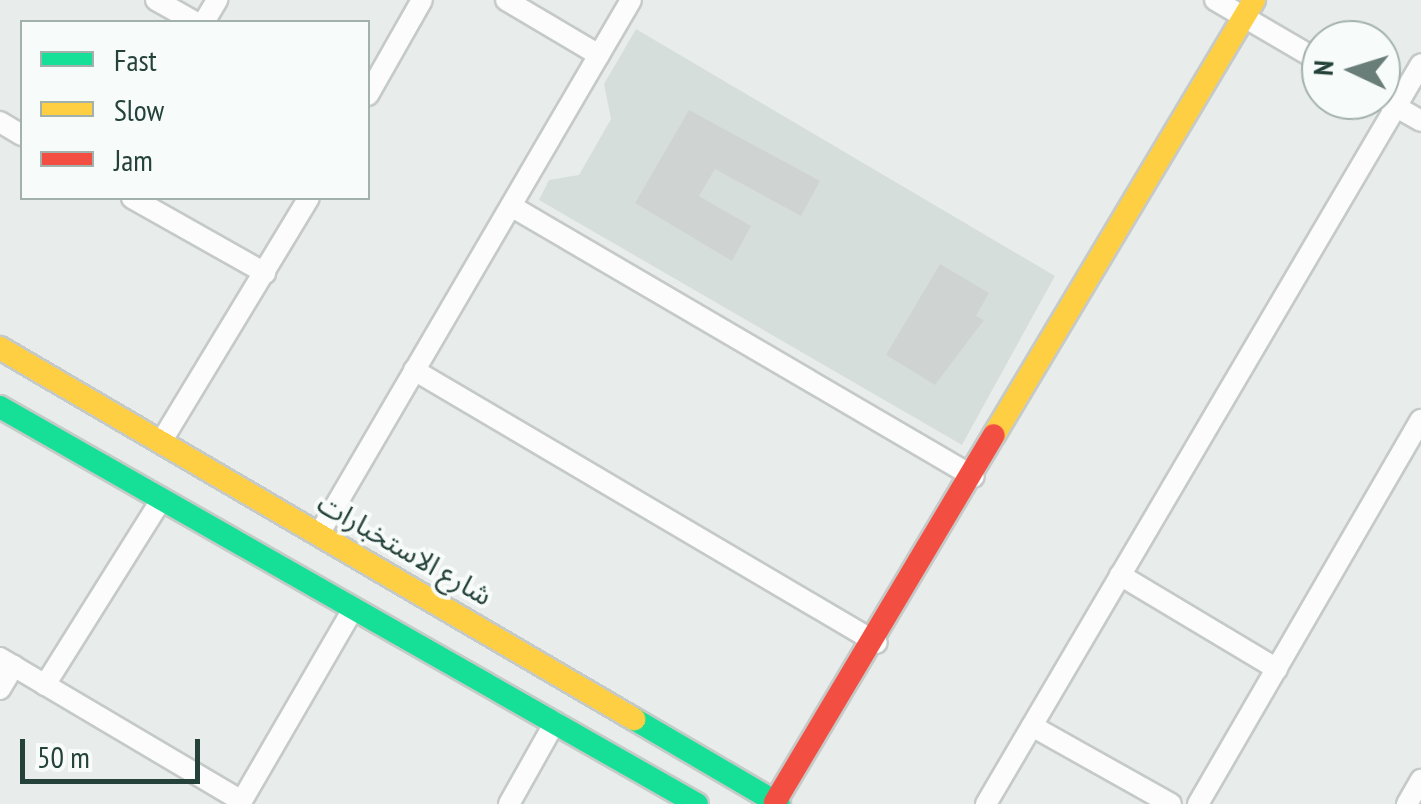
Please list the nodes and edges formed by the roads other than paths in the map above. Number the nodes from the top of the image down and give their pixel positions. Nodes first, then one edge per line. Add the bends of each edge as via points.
1 (156, 0) edge
2 (422, 0) edge
3 (506, 0) edge
4 (632, 0) edge
5 (1216, 0) edge
6 (1249, 9) edge
7 (192, 20) edge
8 (1301, 47) edge
9 (599, 55) junction
10 (1421, 64) edge
11 (1401, 87) edge
12 (370, 92) edge
13 (1378, 120) edge
14 (136, 200) edge
15 (308, 200) edge
16 (510, 206) junction
17 (265, 274) junction
18 (0, 348) edge
19 (414, 370) junction
20 (0, 406) edge
21 (1421, 420) edge
22 (160, 442) junction
23 (1413, 453) edge
24 (974, 478) junction
25 (160, 502) junction
26 (319, 534) junction
27 (1120, 574) junction
28 (350, 614) junction
29 (877, 643) junction
30 (7, 662) edge
31 (1276, 669) junction
32 (45, 685) junction
33 (0, 689) edge
34 (555, 722) junction
35 (1032, 726) junction
36 (1421, 780) edge
37 (241, 802) edge
38 (777, 803) edge
39 (509, 804) edge
40 (697, 804) edge
41 (986, 804) edge
42 (1171, 804) edge
43 (1198, 804) edge
44 (1406, 804) edge

1 - 7 street
2 - 12 street
3 - 9 street
4 - 9 street
5 - 6 street
6 - 8 street
6 - 24 main road
9 - 16 street
10 - 11 street
13 - 27 street
14 - 17 street
15 - 17 street
16 - 19 street
16 - 24 street
17 - 22 street
18 - 22 main road, شارع الاستخبارات
19 - 26 street
19 - 29 street
20 - 25 main road
21 - 23 street
22 - 26 main road, شارع الاستخبارات
23 - 31 street
24 - 29 main road
25 - 28 main road
25 - 32 street
26 - 38 main road, شارع الاستخبارات
27 - 31 street
27 - 35 street
28 - 34 main road
28 - 37 street
29 - 38 main road
30 - 32 street
30 - 33 street
31 - 43 street
32 - 37 street
34 - 39 street
34 - 40 main road
35 - 41 street
35 - 42 street
36 - 44 street

